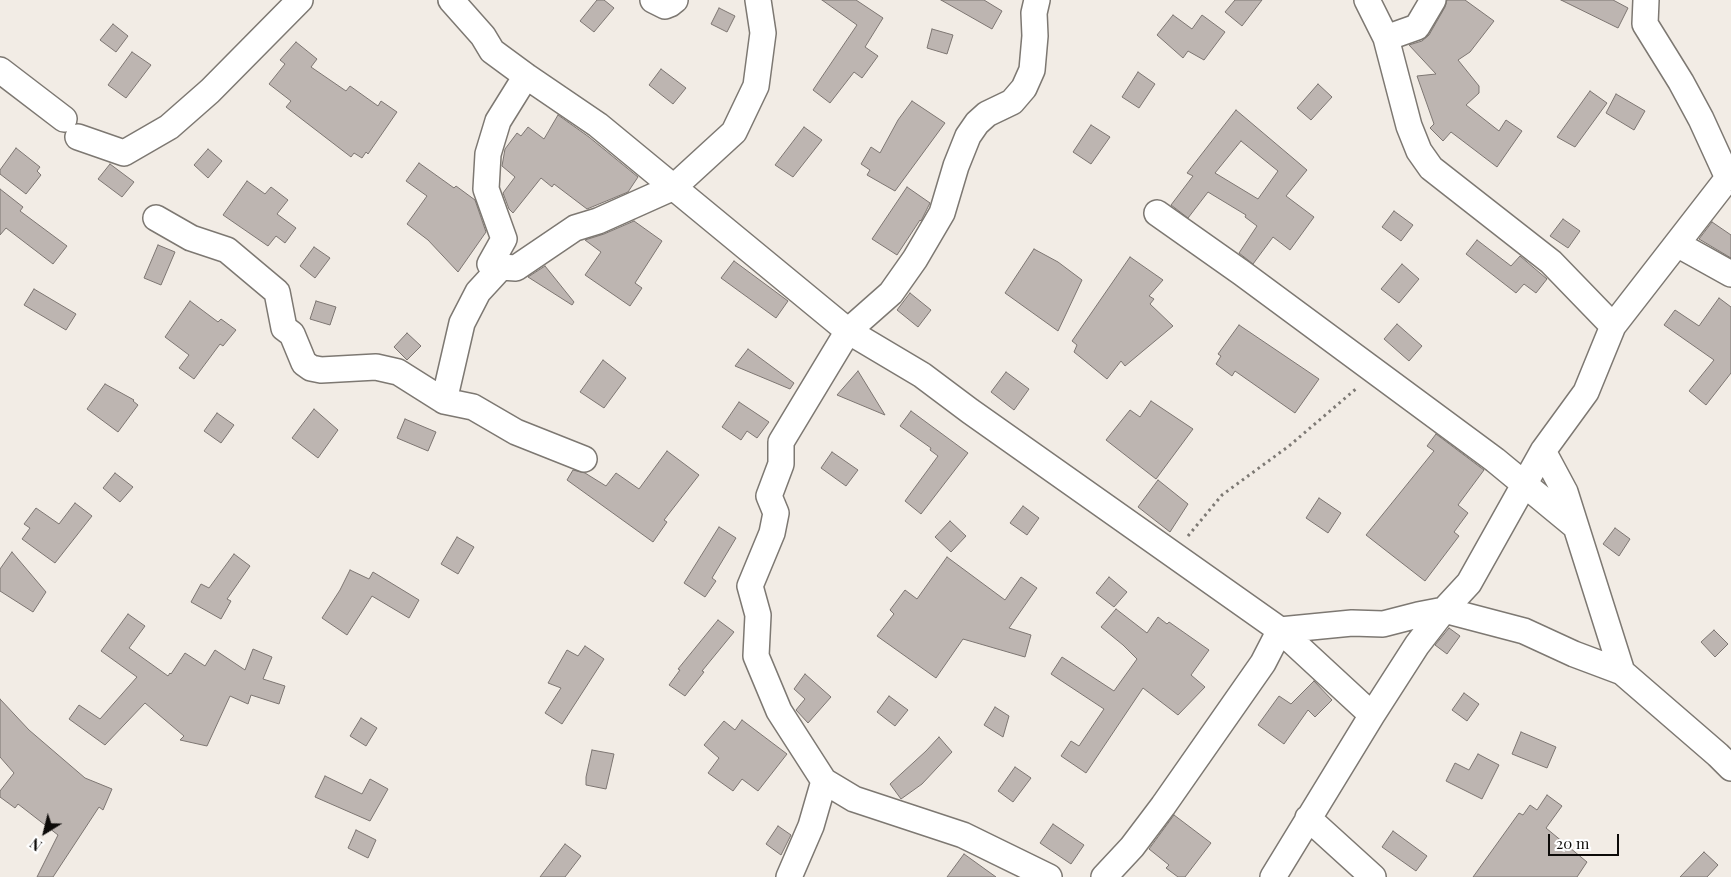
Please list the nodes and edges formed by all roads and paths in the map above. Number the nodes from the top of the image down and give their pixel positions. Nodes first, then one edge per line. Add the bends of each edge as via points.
1 (300, 0) edge
2 (451, 0) edge
3 (653, 0) edge
4 (675, 0) edge
5 (758, 0) edge
6 (1037, 0) edge
7 (1367, 0) edge
8 (1433, 0) edge
9 (1646, 0) edge
10 (1386, 38) junction
11 (0, 70) edge
12 (526, 76) junction
13 (1730, 176) edge
14 (674, 187) junction
15 (1157, 213) dead end
16 (156, 218) dead end
17 (1677, 244) junction
18 (490, 264) dead end
19 (1731, 274) edge
20 (1613, 326) junction
21 (848, 331) junction
22 (1376, 372) junction
23 (444, 400) junction
24 (1543, 451) junction
25 (584, 459) dead end
26 (1524, 484) junction
27 (1576, 526) junction
28 (1173, 554) junction
29 (1444, 610) junction
30 (1280, 630) junction
31 (1622, 672) junction
32 (1372, 715) junction
33 (1731, 768) edge
34 (824, 781) junction
35 (1308, 818) junction
36 (789, 877) edge
37 (1049, 877) edge
38 (1104, 877) edge
39 (1273, 877) edge
40 (1374, 877) edge

1 - 11 street via 210,91 169,127 124,152 71,128
2 - 12 street via 492,51
3 - 4 street via 665,6
5 - 14 street via 763,33 756,86 734,132
6 - 21 street via 1032,70 1024,88 1012,102 987,114 977,123 956,166 942,213 915,259 891,293
7 - 10 street
8 - 10 street via 1417,27
9 - 13 street via 1645,24 1681,82
10 - 20 street via 1410,126 1419,150 1432,168 1550,262
12 - 14 street via 598,124
12 - 18 street via 498,121 488,154 486,189 504,239
13 - 17 street
14 - 21 street
14 - 23 street via 575,228 516,268 501,267 478,292 462,323
15 - 22 street
16 - 23 street via 191,238 227,250 277,292 284,328 292,334 304,363 312,368 376,367 398,372
17 - 19 street
17 - 20 street
20 - 24 street via 1586,392
21 - 28 street via 922,374
21 - 34 street via 781,442 781,464 769,496 776,513 772,533 750,586 758,615 756,656 779,711
22 - 26 street
22 - 28 path via 1289,446 1222,495
23 - 25 street via 473,407 516,432
24 - 26 street
24 - 27 street via 1565,492
26 - 27 street
26 - 29 street via 1469,583
27 - 31 street
28 - 30 street
29 - 30 street via 1383,624 1352,623
29 - 31 street via 1524,631
29 - 32 street
30 - 32 street
30 - 38 street via 1263,664 1169,798 1132,847
31 - 33 street
32 - 35 street
34 - 36 street via 811,826
34 - 37 street via 854,799 963,835
35 - 39 street
35 - 40 street

